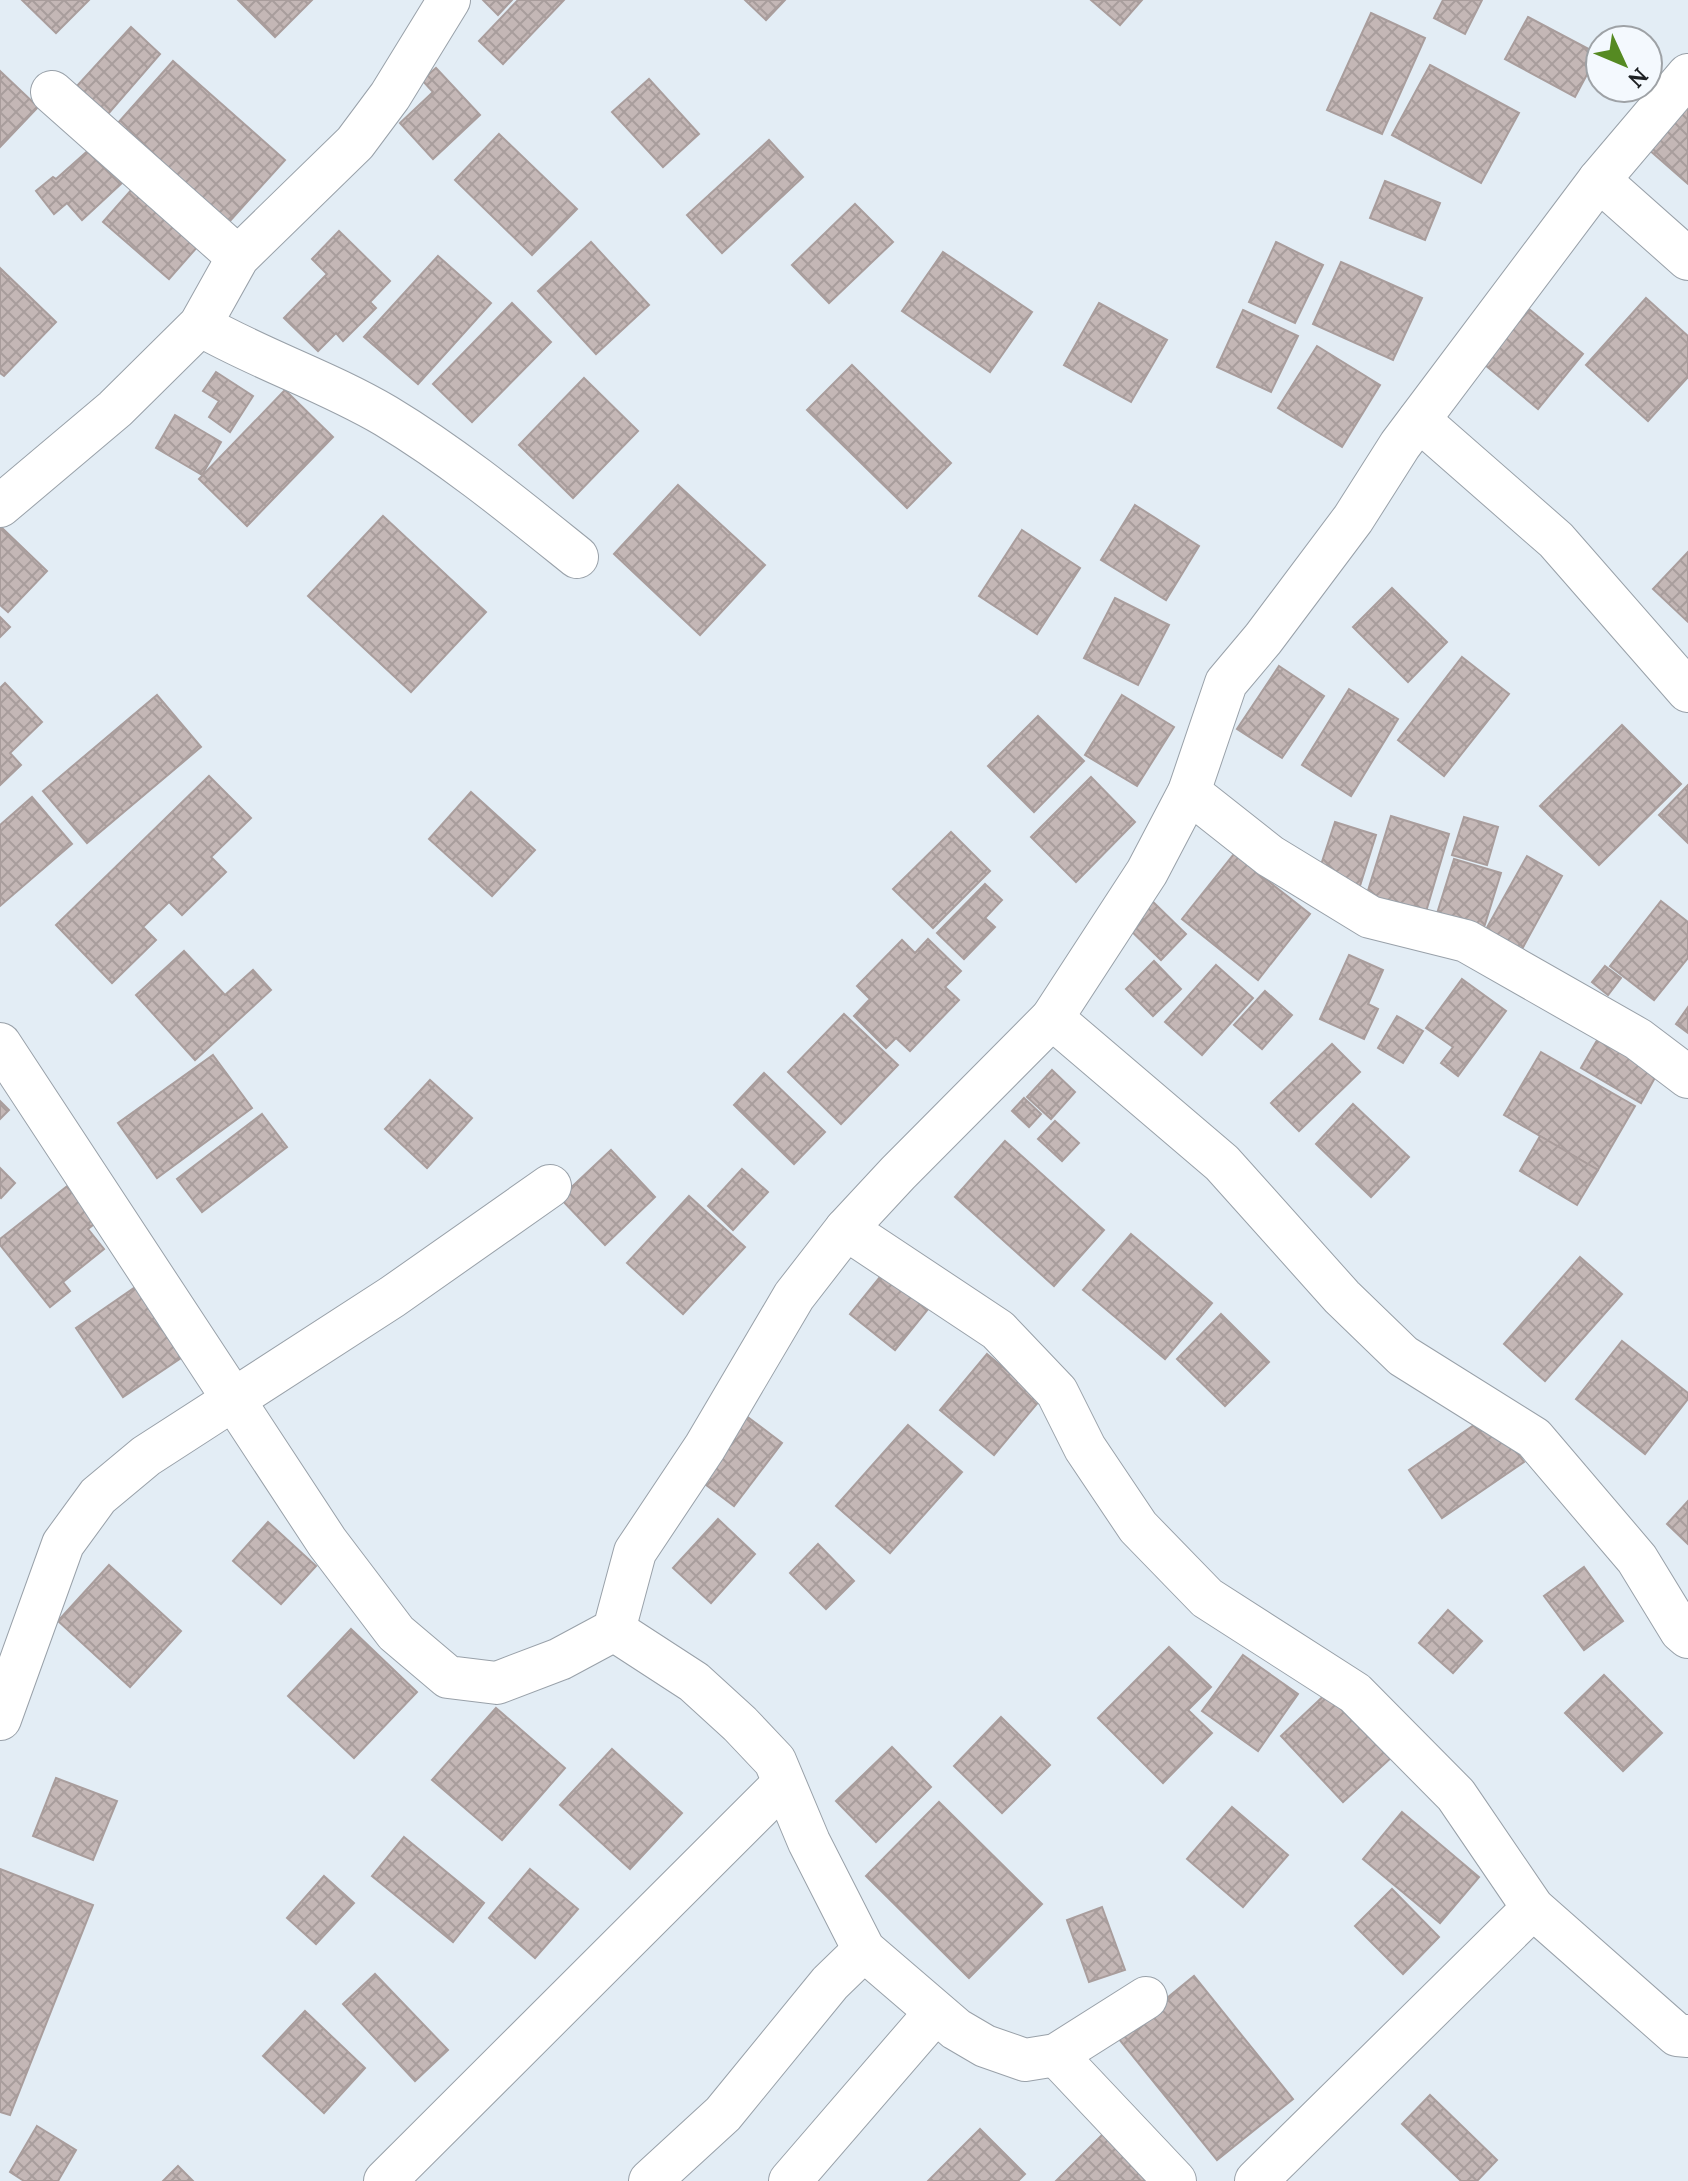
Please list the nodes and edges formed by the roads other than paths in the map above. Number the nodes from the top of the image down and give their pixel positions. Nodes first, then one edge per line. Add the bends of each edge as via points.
1 (449, 0) edge
2 (1688, 75) edge
3 (52, 92) dead end
4 (1599, 180) junction
5 (238, 257) junction
6 (1688, 259) edge
7 (200, 325) junction
8 (1419, 420) junction
9 (0, 506) edge
10 (577, 557) dead end
11 (1688, 691) edge
12 (1189, 792) junction
13 (1052, 1018) junction
14 (0, 1044) edge
15 (1688, 1077) edge
16 (550, 1186) dead end
17 (846, 1229) junction
18 (232, 1400) junction
19 (614, 1630) junction
20 (1688, 1637) edge
21 (0, 1719) edge
22 (783, 1784) junction
23 (1533, 1908) junction
24 (864, 1950) junction
25 (1146, 1998) dead end
26 (935, 2013) junction
27 (1688, 2036) edge
28 (1056, 2055) junction
29 (385, 2181) edge
30 (650, 2181) edge
31 (790, 2181) edge
32 (1175, 2181) edge
33 (1256, 2181) edge

1 - 5 street via 355,143
2 - 4 street
3 - 5 street
4 - 6 street
4 - 8 street
5 - 7 street
7 - 9 street via 115,409
7 - 10 street via 385,415 485,483
8 - 11 street via 1556,540
8 - 12 street via 1353,519 1226,683
12 - 13 street via 1147,872
12 - 15 street via 1270,856 1370,917 1466,941 1638,1039
13 - 17 street
13 - 20 street via 1222,1163 1342,1297 1403,1356 1534,1438 1637,1559
14 - 18 street
16 - 18 street
17 - 19 street via 794,1296 705,1447 635,1552
17 - 23 street via 998,1330 1057,1392 1085,1448 1138,1527 1207,1598 1355,1693 1456,1795
18 - 19 street via 327,1542 396,1633 448,1677 497,1683 560,1659
18 - 21 street via 146,1456 98,1496 63,1544
19 - 22 street via 706,1692 775,1761
22 - 24 street
22 - 29 street
23 - 27 street via 1677,2035
23 - 33 street
24 - 26 street
24 - 30 street via 830,1983 723,2114
25 - 28 street
26 - 28 street via 985,2046 1025,2060
26 - 31 street
28 - 32 street

